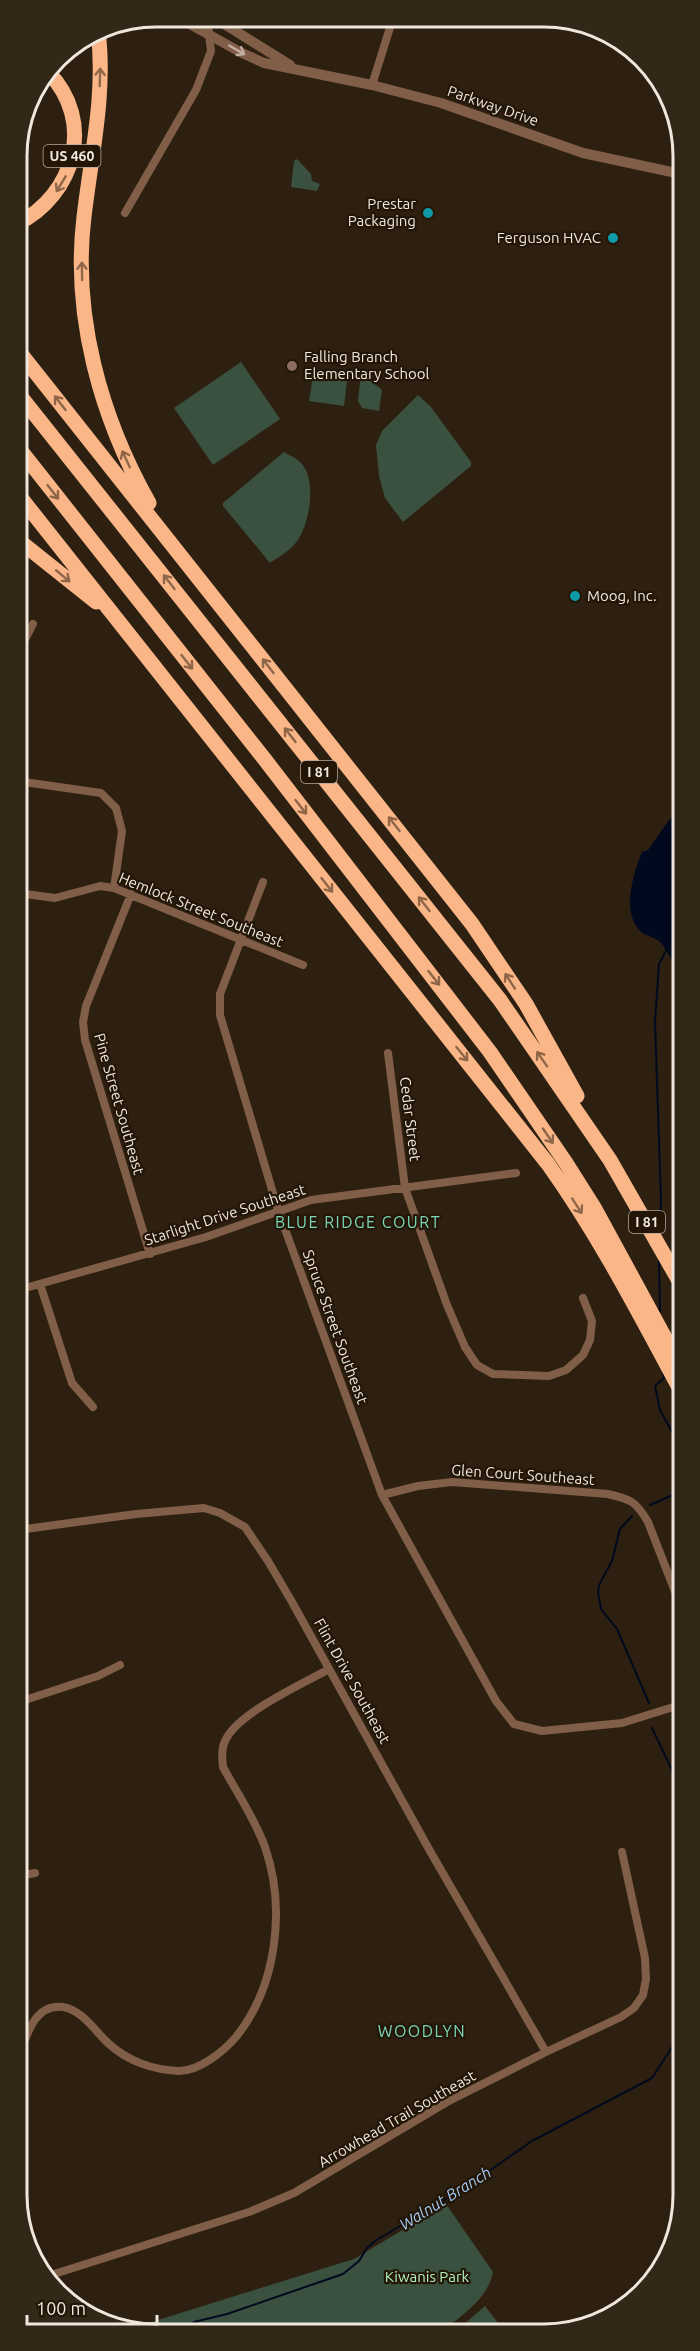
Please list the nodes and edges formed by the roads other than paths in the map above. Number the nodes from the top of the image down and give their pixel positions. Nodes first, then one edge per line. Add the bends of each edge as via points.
1 (195, 27) edge
2 (209, 27) edge
3 (229, 27) edge
4 (390, 27) edge
5 (210, 35) junction
6 (98, 41) edge
7 (295, 68) junction
8 (53, 79) edge
9 (372, 85) junction
10 (673, 172) edge
11 (125, 213) dead end
12 (27, 217) edge
13 (27, 362) edge
14 (27, 405) edge
15 (27, 459) edge
16 (27, 506) edge
17 (27, 547) edge
18 (174, 548) junction
19 (117, 619) junction
20 (33, 624) dead end
21 (27, 636) edge
22 (27, 782) edge
23 (263, 882) dead end
24 (114, 888) junction
25 (27, 894) edge
26 (131, 894) junction
27 (241, 939) junction
28 (303, 965) dead end
29 (388, 1053) dead end
30 (610, 1160) junction
31 (516, 1173) dead end
32 (405, 1188) junction
33 (278, 1210) junction
34 (150, 1254) junction
35 (673, 1270) edge
36 (40, 1284) junction
37 (27, 1288) edge
38 (583, 1298) dead end
39 (673, 1352) edge
40 (673, 1376) edge
41 (93, 1407) dead end
42 (382, 1495) junction
43 (27, 1529) edge
44 (673, 1588) edge
45 (120, 1665) dead end
46 (329, 1669) junction
47 (27, 1699) edge
48 (673, 1707) edge
49 (622, 1852) dead end
50 (35, 1874) dead end
51 (27, 1875) edge
52 (27, 2038) edge
53 (546, 2052) junction
54 (55, 2274) edge

1 - 5 street, Parkway Drive
2 - 5 street
3 - 7 street, Parkway Drive
4 - 9 street
5 -> 7 street, Parkway Drive via 254,59
5 - 11 street via 211,51 196,90
18 -> 6 highway via 122,450 102,395 89,341 82,249 99,91
7 - 9 street, Parkway Drive
8 -> 12 highway, US 460 via 68,101 73,152 52,198
9 - 10 street, Parkway Drive via 441,104 583,153
18 -> 13 highway
30 -> 14 highway, I 81 via 472,964
15 -> 39 highway, I 81 via 496,1060 595,1209
16 - 19 highway
17 -> 19 highway
30 -> 18 highway via 549,1043 472,924
19 -> 40 highway via 576,1202
20 - 21 street
22 - 24 street via 102,793 116,808 122,831
23 - 27 street, Spruce Street Southeast
24 - 25 street, Hemlock Street Southeast via 99,886 55,898
24 - 26 street, Hemlock Street Southeast
26 - 27 street, Hemlock Street Southeast
26 - 34 street, Pine Street Southeast via 83,1022 84,1040
27 - 28 street, Hemlock Street Southeast
27 - 33 street, Spruce Street Southeast via 220,994 220,1015
29 - 32 street, Cedar Street
30 - 35 highway, I 81
31 - 32 street, Starlight Drive Southeast
32 - 33 street, Starlight Drive Southeast via 311,1200
32 - 38 street, Cedar Street via 447,1305 477,1365 493,1374 549,1376 566,1370 583,1355 590,1341 592,1321
33 - 34 street, Starlight Drive Southeast
33 - 42 street, Spruce Street Southeast
34 - 36 street, Starlight Drive Southeast
36 - 37 street, Starlight Drive Southeast
36 - 41 street via 72,1383
42 - 44 street, Glen Court Southeast via 452,1482 628,1498 648,1522
42 - 48 street, Spruce Street Southeast via 496,1701 514,1724 542,1731 580,1728 622,1723
43 - 46 street, Flint Drive Southeast via 185,1509 220,1513 245,1527
45 - 47 street
46 - 52 street via 239,1722 225,1741 222,1753 223,1767 265,1846 274,1895 272,1956 263,1991 248,2022 211,2058 182,2071 143,2065 125,2056 77,2013 62,2007 46,2010 35,2018
46 - 53 street, Flint Drive Southeast
49 - 53 street, Arrowhead Trail Southeast via 645,1958 643,1995 621,2018
50 - 51 street
53 - 54 street, Arrowhead Trail Southeast via 402,2128 294,2193 249,2212

